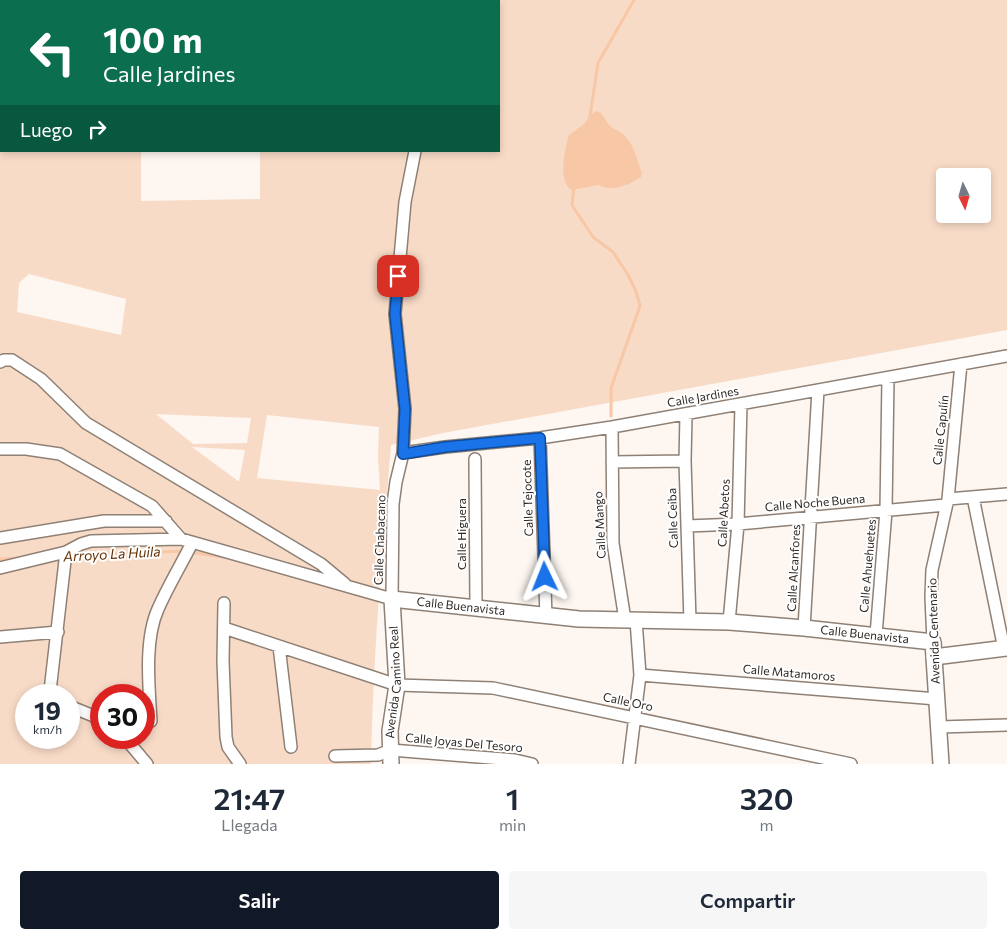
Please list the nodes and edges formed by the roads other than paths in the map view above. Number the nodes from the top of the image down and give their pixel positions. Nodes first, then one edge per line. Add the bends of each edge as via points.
1 (415, 152) edge
2 (1007, 356) edge
3 (0, 362) edge
4 (961, 364) junction
5 (888, 378) junction
6 (818, 390) junction
7 (741, 404) junction
8 (686, 414) junction
9 (612, 427) junction
10 (540, 438) junction
11 (0, 449) edge
12 (403, 454) junction
13 (475, 459) dead end
14 (685, 461) junction
15 (612, 462) junction
16 (1007, 494) edge
17 (973, 497) junction
18 (947, 502) junction
19 (886, 511) junction
20 (811, 517) junction
21 (166, 521) junction
22 (738, 524) junction
23 (687, 526) junction
24 (0, 538) edge
25 (187, 541) junction
26 (66, 552) junction
27 (0, 568) edge
28 (350, 587) junction
29 (392, 599) junction
30 (224, 603) dead end
31 (476, 608) junction
32 (546, 617) junction
33 (631, 620) junction
34 (690, 621) junction
35 (729, 622) junction
36 (224, 628) junction
37 (804, 628) junction
38 (58, 632) junction
39 (876, 635) junction
40 (0, 637) edge
41 (279, 646) junction
42 (1005, 649) edge
43 (933, 650) junction
44 (640, 675) junction
45 (51, 684) edge
46 (150, 684) edge
47 (397, 685) junction
48 (936, 699) junction
49 (634, 717) junction
50 (1007, 724) edge
51 (940, 728) junction
52 (291, 747) dead end
53 (134, 749) edge
54 (335, 756) dead end
55 (391, 757) edge
56 (147, 764) edge
57 (240, 764) edge
58 (532, 764) edge
59 (629, 764) edge
60 (851, 764) edge
61 (941, 764) edge

1 - 12 street, Calle Chabacano via 405,202 395,314 405,409
2 - 4 street, Calle Jardines
3 - 28 street via 12,360 41,379 86,423 321,564
4 - 5 street, Calle Jardines
4 - 18 street, Calle Capulín
5 - 6 street, Calle Jardines
5 - 19 street, Calle Ahuehuetes
6 - 7 street, Calle Jardines
6 - 20 street, Calle Alcanfores
7 - 8 street, Calle Jardines
7 - 22 street, Calle Abetos
8 - 9 street, Calle Jardines
8 - 14 street, Calle Ceiba
9 - 10 street, Calle Jardines
9 - 15 street, Calle Mango
10 - 12 street, Calle Jardines
10 - 32 street, Calle Tejocote
11 - 21 street via 60,454 152,506
12 - 29 street, Calle Chabacano via 393,504
13 - 31 street, Calle Higuera
14 - 15 street
14 - 23 street, Calle Ceiba
15 - 33 street, Calle Mango via 613,543
16 - 17 street, Calle Noche Buena
17 - 18 street, Calle Noche Buena
17 - 42 street
18 - 19 street, Calle Noche Buena
18 - 43 street, Avenida Centenario via 932,570
19 - 20 street, Calle Noche Buena
19 - 39 street, Calle Ahuehuetes
20 - 22 street, Calle Noche Buena
20 - 37 street, Calle Alcanfores
21 - 24 street via 104,522
21 - 25 street
22 - 23 street, Calle Noche Buena
22 - 35 street, Calle Abetos
23 - 34 street, Calle Ceiba
25 - 26 street, Calle Buenavista via 91,541
25 - 28 street, Calle Buenavista
25 - 46 street via 154,622
26 - 27 street, Calle Buenavista
26 - 38 street
28 - 29 street, Calle Buenavista
29 - 31 street, Calle Buenavista
29 - 47 street, Avenida Camino Real
30 - 36 street
31 - 32 street, Calle Buenavista
32 - 33 street, Calle Buenavista
33 - 34 street, Calle Buenavista
33 - 44 street, Calle Mango
34 - 35 street, Calle Buenavista
35 - 37 street, Calle Buenavista
36 - 41 street, Calle Oro
36 - 57 street via 226,737 228,747
37 - 39 street, Calle Buenavista
38 - 40 street
38 - 45 street
39 - 43 street, Calle Buenavista
41 - 47 street, Calle Oro
41 - 52 street
42 - 43 street, Calle Buenavista
43 - 48 street, Avenida Centenario
44 - 48 street, Calle Matamoros
44 - 49 street, Calle Mango
47 - 49 street, Calle Oro via 493,688
47 - 55 street, Avenida Camino Real via 390,731
48 - 51 street, Avenida Centenario
49 - 59 street, Calle Mango
49 - 60 street, Calle Oro
50 - 51 street
51 - 61 street, Avenida Centenario
53 - 56 street
54 - 55 street, Calle Joyas Del Tesoro
55 - 58 street, Calle Joyas Del Tesoro via 515,760

